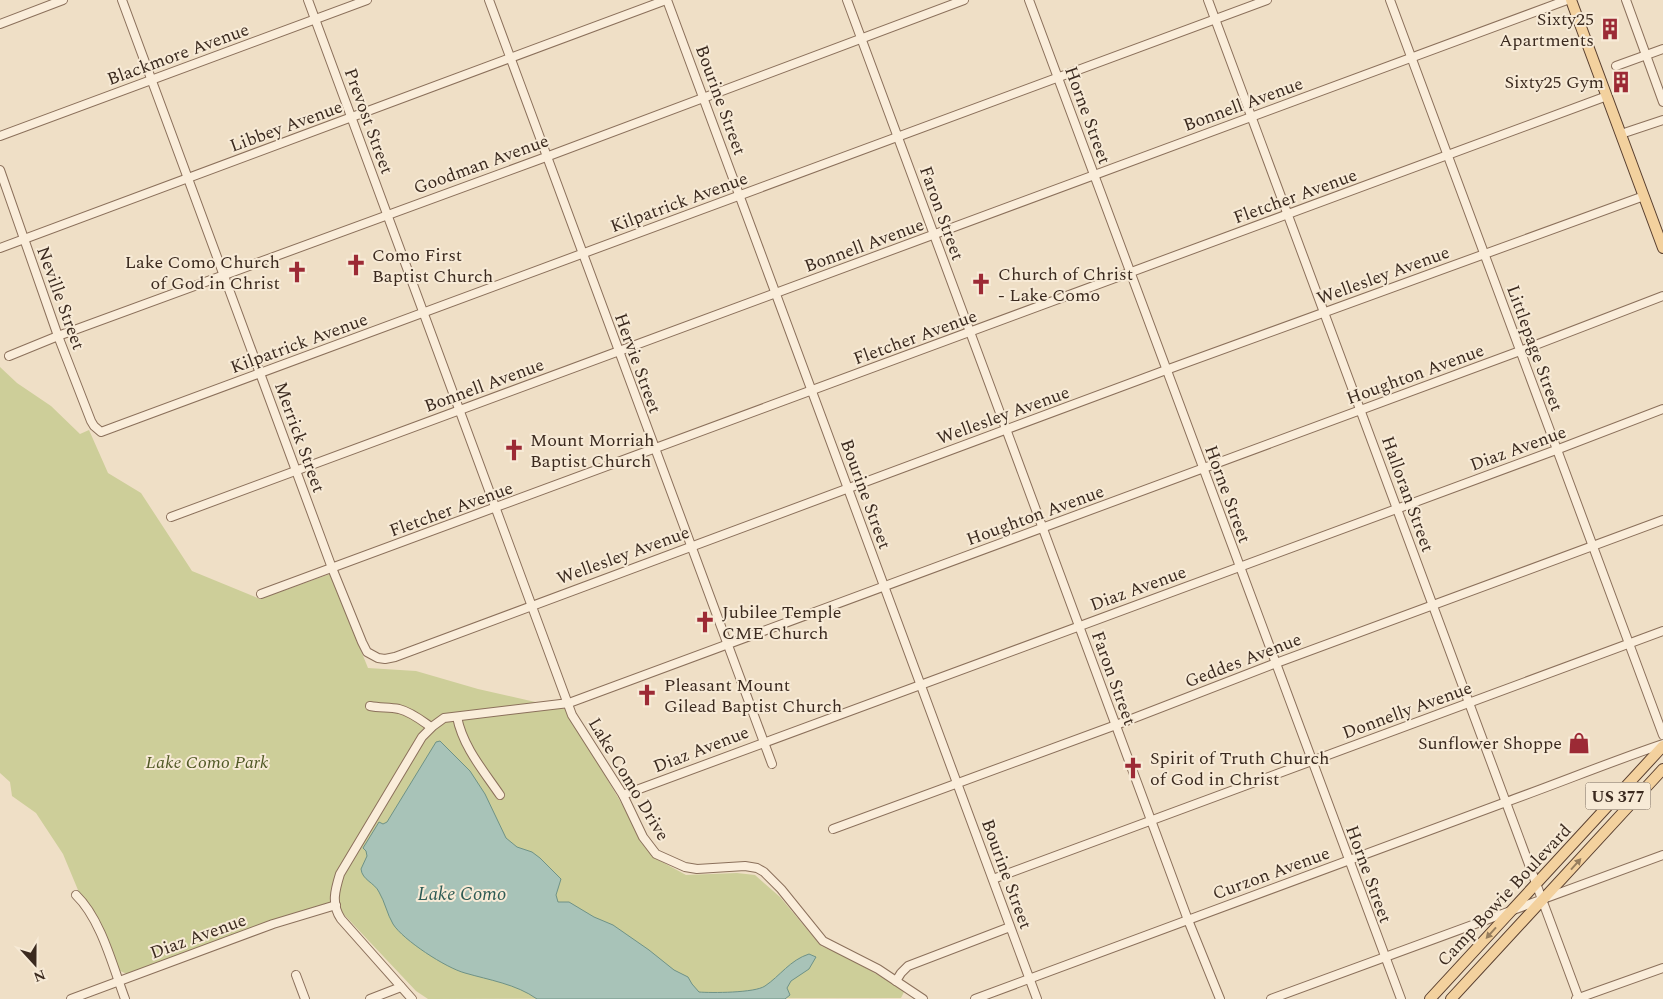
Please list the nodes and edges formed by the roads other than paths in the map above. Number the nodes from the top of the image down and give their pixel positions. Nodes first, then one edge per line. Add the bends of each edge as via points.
1 (63, 0) edge
2 (122, 0) edge
3 (308, 0) edge
4 (367, 0) edge
5 (488, 0) edge
6 (667, 0) edge
7 (847, 0) edge
8 (964, 0) edge
9 (1029, 0) edge
10 (1208, 0) edge
11 (1267, 0) edge
12 (1390, 0) edge
13 (1566, 0) edge
14 (1570, 0) edge
15 (1626, 0) edge
16 (315, 19) junction
17 (1216, 19) junction
18 (0, 24) edge
19 (861, 38) junction
20 (1663, 49) edge
21 (1646, 55) junction
22 (509, 58) junction
23 (1411, 58) junction
24 (1616, 66) dead end
25 (1058, 78) junction
26 (151, 80) junction
27 (1606, 96) junction
28 (703, 97) junction
29 (1663, 102) edge
30 (352, 117) junction
31 (1252, 117) junction
32 (1663, 120) edge
33 (1621, 134) junction
34 (0, 136) edge
35 (898, 137) junction
36 (546, 156) junction
37 (1447, 156) junction
38 (0, 170) edge
39 (1094, 175) junction
40 (187, 178) junction
41 (740, 196) junction
42 (1644, 196) junction
43 (388, 215) junction
44 (1288, 215) junction
45 (934, 234) junction
46 (24, 239) junction
47 (0, 248) edge
48 (1663, 248) edge
49 (582, 254) junction
50 (1484, 254) junction
51 (1130, 273) junction
52 (223, 275) junction
53 (776, 293) junction
54 (1663, 296) edge
55 (1324, 312) junction
56 (423, 313) junction
57 (970, 332) junction
58 (58, 336) junction
59 (1520, 351) junction
60 (618, 352) junction
61 (9, 356) dead end
62 (1166, 370) junction
63 (260, 374) junction
64 (812, 391) junction
65 (1663, 408) edge
66 (459, 410) junction
67 (1361, 410) junction
68 (1006, 430) junction
69 (101, 432) joint
70 (655, 449) junction
71 (1556, 450) junction
72 (1203, 469) junction
73 (296, 471) junction
74 (848, 488) junction
75 (496, 508) junction
76 (1397, 509) junction
77 (171, 517) dead end
78 (1663, 520) edge
79 (1043, 528) junction
80 (691, 546) junction
81 (1592, 547) junction
82 (1239, 567) junction
83 (332, 568) junction
84 (884, 586) junction
85 (261, 594) dead end
86 (532, 605) junction
87 (1433, 606) junction
88 (1079, 626) junction
89 (1663, 631) edge
90 (727, 644) junction
91 (1628, 644) junction
92 (373, 656) joint
93 (1275, 664) junction
94 (920, 684) junction
95 (569, 703) junction
96 (1469, 703) junction
97 (370, 706) dead end
98 (457, 717) junction
99 (1116, 725) junction
100 (431, 727) junction
101 (1663, 735) edge
102 (763, 742) junction
103 (1663, 745) edge
104 (1311, 761) junction
105 (772, 764) dead end
106 (1663, 769) edge
107 (957, 783) junction
108 (623, 795) junction
109 (500, 796) dead end
110 (1506, 802) junction
111 (1151, 820) junction
112 (833, 829) dead end
113 (1663, 855) edge
114 (1348, 860) junction
115 (993, 879) junction
116 (1536, 884) junction
117 (76, 895) dead end
118 (1542, 900) junction
119 (336, 905) junction
120 (1512, 910) junction
121 (1188, 920) junction
122 (1010, 926) junction
123 (1384, 958) junction
124 (1663, 968) edge
125 (296, 975) dead end
126 (1030, 979) junction
127 (118, 981) junction
128 (896, 981) junction
129 (401, 987) junction
130 (71, 999) edge
131 (125, 999) edge
132 (305, 999) edge
133 (370, 999) edge
134 (412, 999) edge
135 (923, 999) edge
136 (975, 999) edge
137 (1037, 999) edge
138 (1220, 999) edge
139 (1271, 999) edge
140 (1400, 999) edge
141 (1430, 999) edge
142 (1451, 999) edge
143 (1578, 999) edge

1 - 18 street
2 - 26 street, Merrick Street
3 - 16 street, Prevost Street
4 - 16 street, Blackmore Avenue
5 - 22 street, Hervie Street
6 - 22 street, Libbey Avenue
6 - 28 street, Bourine Street
7 - 19 street, Faron Street
8 - 19 street, Goodman Avenue
9 - 25 street, Horne Street
10 - 17 street, Halloran Street
11 - 17 street, Kilpatrick Avenue
12 - 23 street, Littlepage Street
13 - 23 street, Bonnell Avenue
14 - 27 main road
15 - 21 street
16 - 26 street, Blackmore Avenue
16 - 30 street, Prevost Street
17 - 25 street, Kilpatrick Avenue
17 - 31 street, Halloran Street
19 - 28 street, Goodman Avenue
19 - 35 street, Faron Street
20 - 21 street
21 - 24 street
21 - 29 street
22 - 30 street, Libbey Avenue
22 - 36 street, Hervie Street
23 - 31 street, Bonnell Avenue
23 - 37 street, Littlepage Street
25 - 35 street, Kilpatrick Avenue
25 - 39 street, Horne Street
26 - 34 street, Blackmore Avenue
26 - 40 street, Merrick Street
27 - 33 main road
27 - 37 street, Fletcher Avenue
28 - 36 street, Goodman Avenue
28 - 41 street, Bourine Street
30 - 40 street, Libbey Avenue
30 - 43 street, Prevost Street
31 - 39 street, Bonnell Avenue
31 - 44 street, Halloran Street
32 - 33 street
33 - 42 main road
35 - 41 street, Kilpatrick Avenue
35 - 45 street, Faron Street
36 - 43 street, Goodman Avenue
36 - 49 street, Hervie Street
37 - 44 street, Fletcher Avenue
37 - 50 street, Littlepage Street
38 - 46 street, Neville Street
39 - 45 street, Bonnell Avenue
39 - 51 street, Horne Street
40 - 46 street, Libbey Avenue
40 - 52 street, Merrick Street
41 - 49 street, Kilpatrick Avenue
41 - 53 street, Bourine Street
42 - 48 main road
42 - 50 street, Wellesley Avenue
43 - 52 street, Goodman Avenue
43 - 56 street, Prevost Street
44 - 51 street, Fletcher Avenue
44 - 55 street, Halloran Street
45 - 53 street, Bonnell Avenue
45 - 57 street, Faron Street
46 - 47 street, Libbey Avenue
46 - 58 street, Neville Street
49 - 56 street, Kilpatrick Avenue
49 - 60 street, Hervie Street
50 - 55 street, Wellesley Avenue
50 - 59 street, Littlepage Street
51 - 57 street, Fletcher Avenue
51 - 62 street, Horne Street
52 - 58 street, Goodman Avenue
52 - 63 street, Merrick Street
53 - 60 street, Bonnell Avenue
53 - 64 street, Bourine Street
54 - 59 street, Houghton Avenue
55 - 62 street, Wellesley Avenue
55 - 67 street, Halloran Street
56 - 63 street, Kilpatrick Avenue
56 - 66 street, Prevost Street
57 - 64 street, Fletcher Avenue
57 - 68 street, Faron Street
58 - 61 street, Goodman Avenue
58 - 69 street, Neville Street via 91,421
59 - 67 street, Houghton Avenue
59 - 71 street, Littlepage Street
60 - 66 street, Bonnell Avenue
60 - 70 street, Hervie Street
62 - 68 street, Wellesley Avenue
62 - 72 street, Horne Street
63 - 69 street, Kilpatrick Avenue
63 - 73 street, Merrick Street
64 - 70 street, Fletcher Avenue
64 - 74 street, Bourine Street
65 - 71 street, Diaz Avenue
66 - 73 street, Bonnell Avenue
66 - 75 street, Prevost Street
67 - 72 street, Houghton Avenue
67 - 76 street, Halloran Street
68 - 74 street, Wellesley Avenue
68 - 79 street, Faron Street
70 - 75 street, Fletcher Avenue
70 - 80 street, Hervie Street
71 - 76 street, Diaz Avenue
71 - 81 street, Littlepage Street
72 - 79 street, Houghton Avenue
72 - 82 street, Horne Street
73 - 77 street, Bonnell Avenue
73 - 83 street, Merrick Street
74 - 80 street, Wellesley Avenue
74 - 84 street, Bourine Street
75 - 83 street, Fletcher Avenue
75 - 86 street, Prevost Street
76 - 82 street, Diaz Avenue
76 - 87 street, Halloran Street
78 - 81 street, Geddes Avenue
79 - 84 street, Houghton Avenue
79 - 88 street, Faron Street
80 - 86 street, Wellesley Avenue
80 - 90 street, Hervie Street
81 - 87 street, Geddes Avenue
81 - 91 street, Littlepage Street
82 - 88 street, Diaz Avenue
82 - 93 street, Horne Street
83 - 85 street, Fletcher Avenue
83 - 92 street, Merrick Street via 362,642
84 - 90 street, Houghton Avenue
84 - 94 street, Bourine Street
86 - 92 street, Wellesley Avenue via 395,657
86 - 95 street, Prevost Street
87 - 93 street, Geddes Avenue
87 - 96 street, Halloran Street
88 - 94 street, Diaz Avenue
88 - 99 street, Faron Street
89 - 91 street, Donnelly Avenue
90 - 95 street, Houghton Avenue
90 - 102 street, Hervie Street
91 - 96 street, Donnelly Avenue
91 - 101 street, Littlepage Street
93 - 99 street, Geddes Avenue
93 - 104 street, Horne Street
94 - 102 street, Diaz Avenue
94 - 107 street, Bourine Street
95 - 98 street, Houghton Avenue
95 - 108 street, Lake Como Drive via 572,715
96 - 104 street, Donnelly Avenue
96 - 110 street, Halloran Street
97 - 100 street via 397,708
98 - 100 street, Houghton Avenue via 444,718
98 - 109 street via 460,734
99 - 107 street, Geddes Avenue
99 - 111 street, Faron Street
100 - 119 street, Houghton Avenue via 418,742 340,874 334,892
102 - 105 street, Hervie Street
102 - 108 street, Diaz Avenue
103 - 110 street, Curzon Avenue
103 - 116 main road, Camp Bowie Boulevard / US 377
104 - 111 street, Donnelly Avenue
104 - 114 street, Horne Street
118 -> 106 main road, Camp Bowie Boulevard / US 377
107 - 112 street, Geddes Avenue
107 - 115 street, Bourine Street
108 - 128 street, Lake Como Drive via 643,837 656,854 675,864 697,869 757,868 776,884 823,941
110 - 114 street, Curzon Avenue
110 - 116 street, Halloran Street
111 - 115 street, Donnelly Avenue
111 - 121 street, Faron Street
113 - 118 street
114 - 121 street, Curzon Avenue
114 - 123 street, Horne Street
115 - 122 street, Bourine Street
116 - 118 street, Halloran Street
116 - 120 main road, Camp Bowie Boulevard / US 377
117 - 127 street via 95,919
118 - 120 street
118 - 142 main road, Camp Bowie Boulevard / US 377
118 - 143 street, Halloran Street
119 - 127 street, Diaz Avenue
119 - 129 street via 341,919
120 - 123 street
120 -> 141 main road, Camp Bowie Boulevard / US 377
121 - 126 street, Curzon Avenue
121 - 138 street, Faron Street
122 - 126 street, Bourine Street
122 - 128 street via 908,966
123 - 139 street
123 - 140 street, Horne Street
124 - 143 street
125 - 132 street
126 - 136 street, Curzon Avenue
126 - 137 street, Bourine Street
127 - 130 street, Diaz Avenue
127 - 131 street
128 - 135 street, Lake Como Drive
129 - 133 street
129 - 134 street

